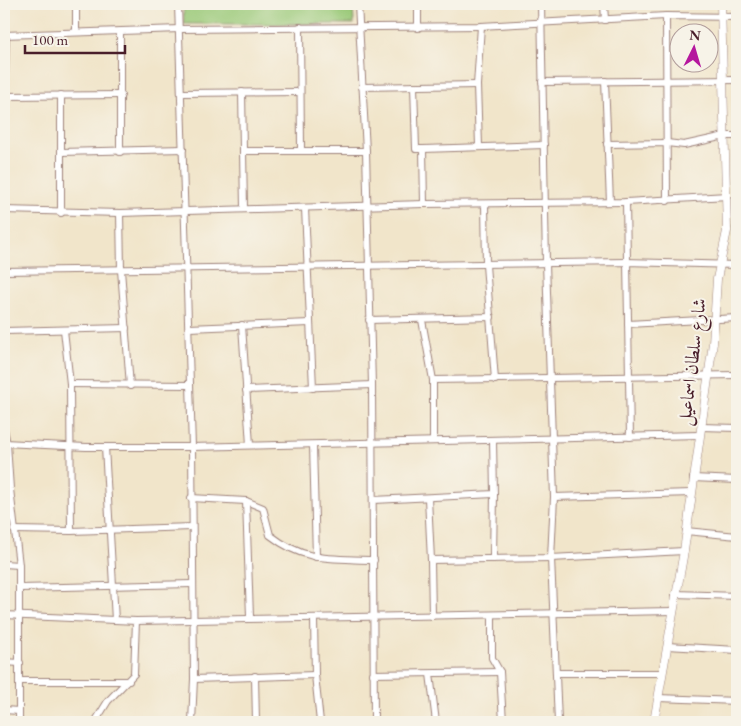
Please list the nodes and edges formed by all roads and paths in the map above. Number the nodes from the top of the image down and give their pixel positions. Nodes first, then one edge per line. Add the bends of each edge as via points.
1 (76, 4) edge
2 (178, 4) edge
3 (358, 4) edge
4 (418, 4) edge
5 (541, 4) edge
6 (604, 4) edge
7 (721, 4) edge
8 (666, 16) junction
9 (721, 17) junction
10 (737, 17) edge
11 (605, 20) junction
12 (542, 24) junction
13 (481, 26) junction
14 (300, 27) junction
15 (359, 28) junction
16 (418, 28) junction
17 (180, 29) junction
18 (76, 32) junction
19 (120, 32) junction
20 (5, 35) edge
21 (666, 79) junction
22 (723, 80) junction
23 (737, 80) edge
24 (605, 81) junction
25 (542, 82) junction
26 (477, 85) junction
27 (414, 86) junction
28 (5, 87) edge
29 (362, 87) junction
30 (242, 92) junction
31 (300, 92) junction
32 (182, 93) junction
33 (61, 95) junction
34 (121, 95) junction
35 (5, 96) junction
36 (4, 118) edge
37 (725, 136) junction
38 (737, 136) edge
39 (667, 143) junction
40 (607, 144) junction
41 (544, 145) junction
42 (479, 146) junction
43 (183, 149) junction
44 (423, 149) junction
45 (301, 150) junction
46 (244, 151) junction
47 (366, 151) junction
48 (61, 152) junction
49 (120, 152) junction
50 (727, 196) junction
51 (668, 201) junction
52 (610, 202) junction
53 (626, 202) junction
54 (424, 204) junction
55 (485, 204) junction
56 (546, 204) junction
57 (367, 207) junction
58 (305, 208) junction
59 (244, 209) junction
60 (4, 210) edge
61 (183, 211) junction
62 (62, 213) junction
63 (120, 213) junction
64 (626, 262) junction
65 (546, 263) junction
66 (306, 265) junction
67 (486, 265) junction
68 (720, 265) junction
69 (737, 265) edge
70 (368, 267) junction
71 (121, 270) junction
72 (186, 270) junction
73 (4, 271) edge
74 (4, 300) edge
75 (4, 316) edge
76 (491, 317) junction
77 (716, 318) junction
78 (737, 318) edge
79 (369, 320) junction
80 (422, 320) junction
81 (310, 322) junction
82 (628, 324) junction
83 (242, 325) junction
84 (126, 328) junction
85 (189, 328) junction
86 (5, 330) junction
87 (64, 330) junction
88 (4, 342) edge
89 (708, 375) junction
90 (737, 375) edge
91 (629, 377) junction
92 (433, 380) junction
93 (495, 380) junction
94 (552, 380) junction
95 (70, 384) junction
96 (190, 385) junction
97 (372, 385) junction
98 (130, 386) junction
99 (312, 388) junction
100 (246, 390) junction
101 (737, 428) edge
102 (4, 429) edge
103 (700, 431) junction
104 (630, 437) junction
105 (553, 438) junction
106 (493, 440) junction
107 (433, 441) junction
108 (6, 444) edge
109 (372, 444) junction
110 (250, 445) junction
111 (69, 446) junction
112 (313, 446) junction
113 (106, 447) junction
114 (192, 447) junction
115 (693, 478) junction
116 (737, 480) edge
117 (7, 489) edge
118 (692, 493) junction
119 (494, 494) junction
120 (554, 497) junction
121 (191, 498) junction
122 (428, 498) junction
123 (374, 500) junction
124 (246, 501) junction
125 (192, 527) junction
126 (14, 530) junction
127 (109, 530) junction
128 (71, 531) junction
129 (686, 531) junction
130 (737, 536) edge
131 (684, 551) junction
132 (316, 557) junction
133 (552, 558) junction
134 (493, 559) junction
135 (374, 560) junction
136 (431, 560) junction
137 (4, 564) edge
138 (19, 565) junction
139 (192, 584) junction
140 (113, 585) junction
141 (20, 588) junction
142 (675, 594) junction
143 (737, 596) edge
144 (673, 611) junction
145 (553, 613) junction
146 (4, 615) edge
147 (492, 615) junction
148 (20, 616) junction
149 (432, 616) junction
150 (250, 617) junction
151 (314, 618) junction
152 (374, 618) junction
153 (114, 620) junction
154 (194, 620) junction
155 (136, 621) junction
156 (667, 646) junction
157 (737, 650) edge
158 (4, 662) edge
159 (20, 663) junction
160 (500, 672) junction
161 (557, 673) junction
162 (662, 673) junction
163 (315, 674) junction
164 (373, 674) junction
165 (430, 674) junction
166 (255, 676) junction
167 (194, 679) junction
168 (19, 681) junction
169 (129, 681) junction
170 (658, 698) junction
171 (737, 701) edge
172 (4, 710) edge
173 (19, 710) junction
174 (18, 722) edge
175 (95, 722) edge
176 (192, 722) edge
177 (256, 722) edge
178 (320, 722) edge
179 (374, 722) edge
180 (436, 722) edge
181 (503, 722) edge
182 (558, 722) edge
183 (654, 722) edge

1 - 18 street
2 - 17 street
3 - 15 street
4 - 16 street
5 - 12 street
6 - 11 street
7 - 9 street, شارع سلطان اسماعيل
8 - 9 street
8 - 11 street
8 - 21 street
9 - 10 street
9 - 22 street, شارع سلطان اسماعيل
11 - 12 street
12 - 13 street
12 - 25 street
13 - 16 street
13 - 26 street
14 - 15 street
14 - 17 street
14 - 31 street
15 - 16 street
15 - 29 street
17 - 19 street
17 - 32 street
18 - 19 street
18 - 20 street
19 - 34 street
20 - 28 street
21 - 22 street
21 - 24 street
21 - 39 street
22 - 23 street
22 - 37 street, شارع سلطان اسماعيل
24 - 25 street
24 - 40 street
25 - 41 street
26 - 27 street
26 - 42 street
27 - 29 street
27 - 44 street via 416,149
28 - 35 street
29 - 47 street
30 - 31 street
30 - 32 street
30 - 46 street
31 - 45 street
32 - 43 street
33 - 34 street
33 - 35 street
33 - 48 street
34 - 49 street
35 - 36 street
37 - 38 street
37 - 39 street via 684,145
37 - 50 street, شارع سلطان اسماعيل
39 - 40 street
39 - 51 street
40 - 52 street
41 - 42 street
41 - 56 street
42 - 44 street
43 - 49 street
43 - 61 street
44 - 54 street
45 - 46 street
45 - 47 street
46 - 59 street
47 - 57 street
48 - 49 street
48 - 62 street
50 - 51 street
50 - 68 street, شارع سلطان اسماعيل via 726,236
51 - 53 street
52 - 53 street
52 - 56 street
53 - 64 street
54 - 55 street
54 - 57 street
55 - 56 street
55 - 67 street
56 - 65 street
57 - 58 street
57 - 70 street
58 - 59 street
58 - 66 street
59 - 61 street
60 - 62 street
61 - 63 street
61 - 72 street
62 - 63 street
63 - 71 street
64 - 65 street
64 - 68 street
64 - 82 street
65 - 67 street
65 - 94 street
66 - 70 street
66 - 72 street
66 - 81 street
67 - 70 street
67 - 76 street
68 - 69 street
68 - 77 street, شارع سلطان اسماعيل
70 - 79 street
71 - 72 street
71 - 73 street
71 - 84 street
72 - 85 street
74 - 75 street
75 - 86 street
76 - 80 street
76 - 93 street
77 - 78 street
77 - 82 street
77 - 89 street, شارع سلطان اسماعيل
79 - 80 street
79 - 97 street
80 - 92 street
81 - 83 street
81 - 99 street
82 - 91 street
83 - 85 street
83 - 100 street
84 - 87 street
84 - 98 street
85 - 96 street
86 - 87 street
86 - 88 street
87 - 95 street
89 - 90 street
89 - 91 street
89 - 103 street, شارع سلطان اسماعيل
91 - 94 street
91 - 104 street
92 - 93 street
92 - 107 street
93 - 94 street
94 - 105 street
95 - 98 street
95 - 111 street
96 - 98 street
96 - 114 street
97 - 99 street
97 - 109 street
99 - 100 street
100 - 110 street
101 - 103 street
102 - 108 street
103 - 104 street
103 - 115 street, شارع سلطان اسماعيل
104 - 105 street
105 - 106 street
105 - 120 street
106 - 107 street
106 - 119 street
107 - 109 street
108 - 111 street
108 - 117 street
109 - 112 street
109 - 123 street
110 - 112 street
110 - 114 street
111 - 113 street
111 - 128 street
112 - 132 street
113 - 114 street
113 - 127 street
114 - 121 street
115 - 116 street
115 - 118 street, شارع سلطان اسماعيل
117 - 126 street
118 - 120 street
118 - 129 street, شارع سلطان اسماعيل
119 - 122 street
119 - 134 street
120 - 133 street
121 - 124 street
121 - 125 street
122 - 123 street
122 - 136 street
123 - 135 street
124 - 132 street via 264,508 270,534 284,546
124 - 150 street
125 - 127 street
125 - 139 street
126 - 128 street
126 - 138 street
127 - 128 street
127 - 140 street
129 - 130 street
129 - 131 street, شارع سلطان اسماعيل
131 - 133 street
131 - 142 street, شارع سلطان اسماعيل
132 - 135 street
133 - 134 street
133 - 145 street
134 - 136 street
135 - 152 street
136 - 149 street
137 - 138 street
138 - 141 street
139 - 140 street
139 - 154 street
140 - 141 street
140 - 153 street
141 - 148 street
142 - 143 street
142 - 144 street, شارع سلطان اسماعيل
144 - 145 street
144 - 156 street, شارع سلطان اسماعيل
145 - 147 street
145 - 161 street
146 - 148 street
147 - 149 street
147 - 160 street via 492,658
148 - 153 street
148 - 159 street
149 - 152 street
150 - 151 street
150 - 154 street
151 - 152 street
151 - 163 street
152 - 164 street
153 - 155 street
154 - 155 street
154 - 167 street
155 - 169 street via 135,669
156 - 157 street
156 - 162 street, شارع سلطان اسماعيل
158 - 159 street
159 - 168 street
160 - 165 street
160 - 181 street
161 - 162 street
161 - 182 street
162 - 170 street, شارع سلطان اسماعيل
163 - 166 street
163 - 178 street
164 - 165 street
164 - 179 street
165 - 180 street
166 - 167 street
166 - 177 street
167 - 176 street
168 - 169 street
168 - 173 street
169 - 175 street via 108,700
170 - 171 street
170 - 183 street, شارع سلطان اسماعيل
172 - 173 street
173 - 174 street

